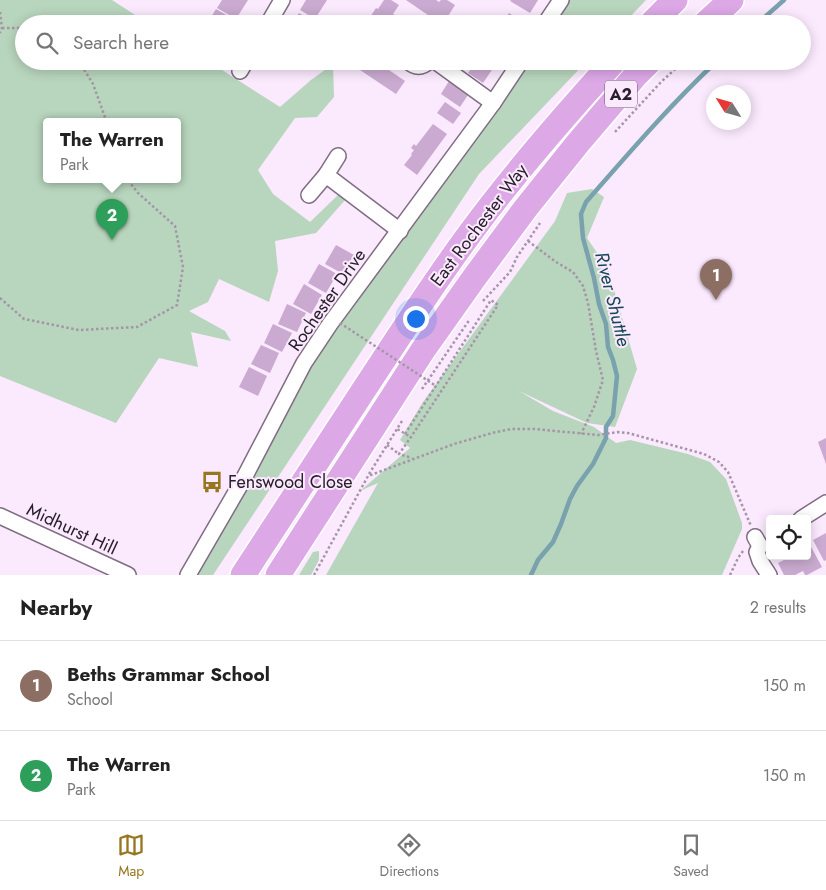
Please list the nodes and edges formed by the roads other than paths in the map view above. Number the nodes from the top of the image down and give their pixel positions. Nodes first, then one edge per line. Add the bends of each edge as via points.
1 (282, 0) edge
2 (561, 0) edge
3 (675, 0) edge
4 (712, 0) edge
5 (731, 0) edge
6 (273, 15) edge
7 (551, 15) edge
8 (660, 15) edge
9 (696, 15) edge
10 (715, 15) edge
11 (447, 70) edge
12 (514, 70) edge
13 (606, 70) edge
14 (641, 70) edge
15 (656, 70) edge
16 (493, 104) junction
17 (601, 132) junction
18 (338, 156) dead end
19 (326, 174) junction
20 (309, 195) dead end
21 (400, 231) junction
22 (826, 503) edge
23 (807, 515) edge
24 (0, 516) edge
25 (761, 540) edge
26 (128, 575) edge
27 (188, 575) edge
28 (243, 575) edge
29 (278, 575) edge
30 (769, 575) edge

1 - 6 street
2 - 7 street
3 - 8 highway
4 - 9 highway
5 - 10 highway
11 - 16 street
12 - 16 street, Rochester Drive
13 - 28 highway, East Rochester Way / A2 via 556,125 471,231
14 - 17 highway, A2
15 - 17 highway
16 - 21 street, Rochester Drive
17 - 29 highway, East Rochester Way / A2 via 525,209 423,350
18 - 19 street
19 - 20 street
19 - 21 street
21 - 27 street, Rochester Drive via 304,363 243,480
22 - 23 street
24 - 26 street, Midhurst Hill
25 - 30 street via 757,552

